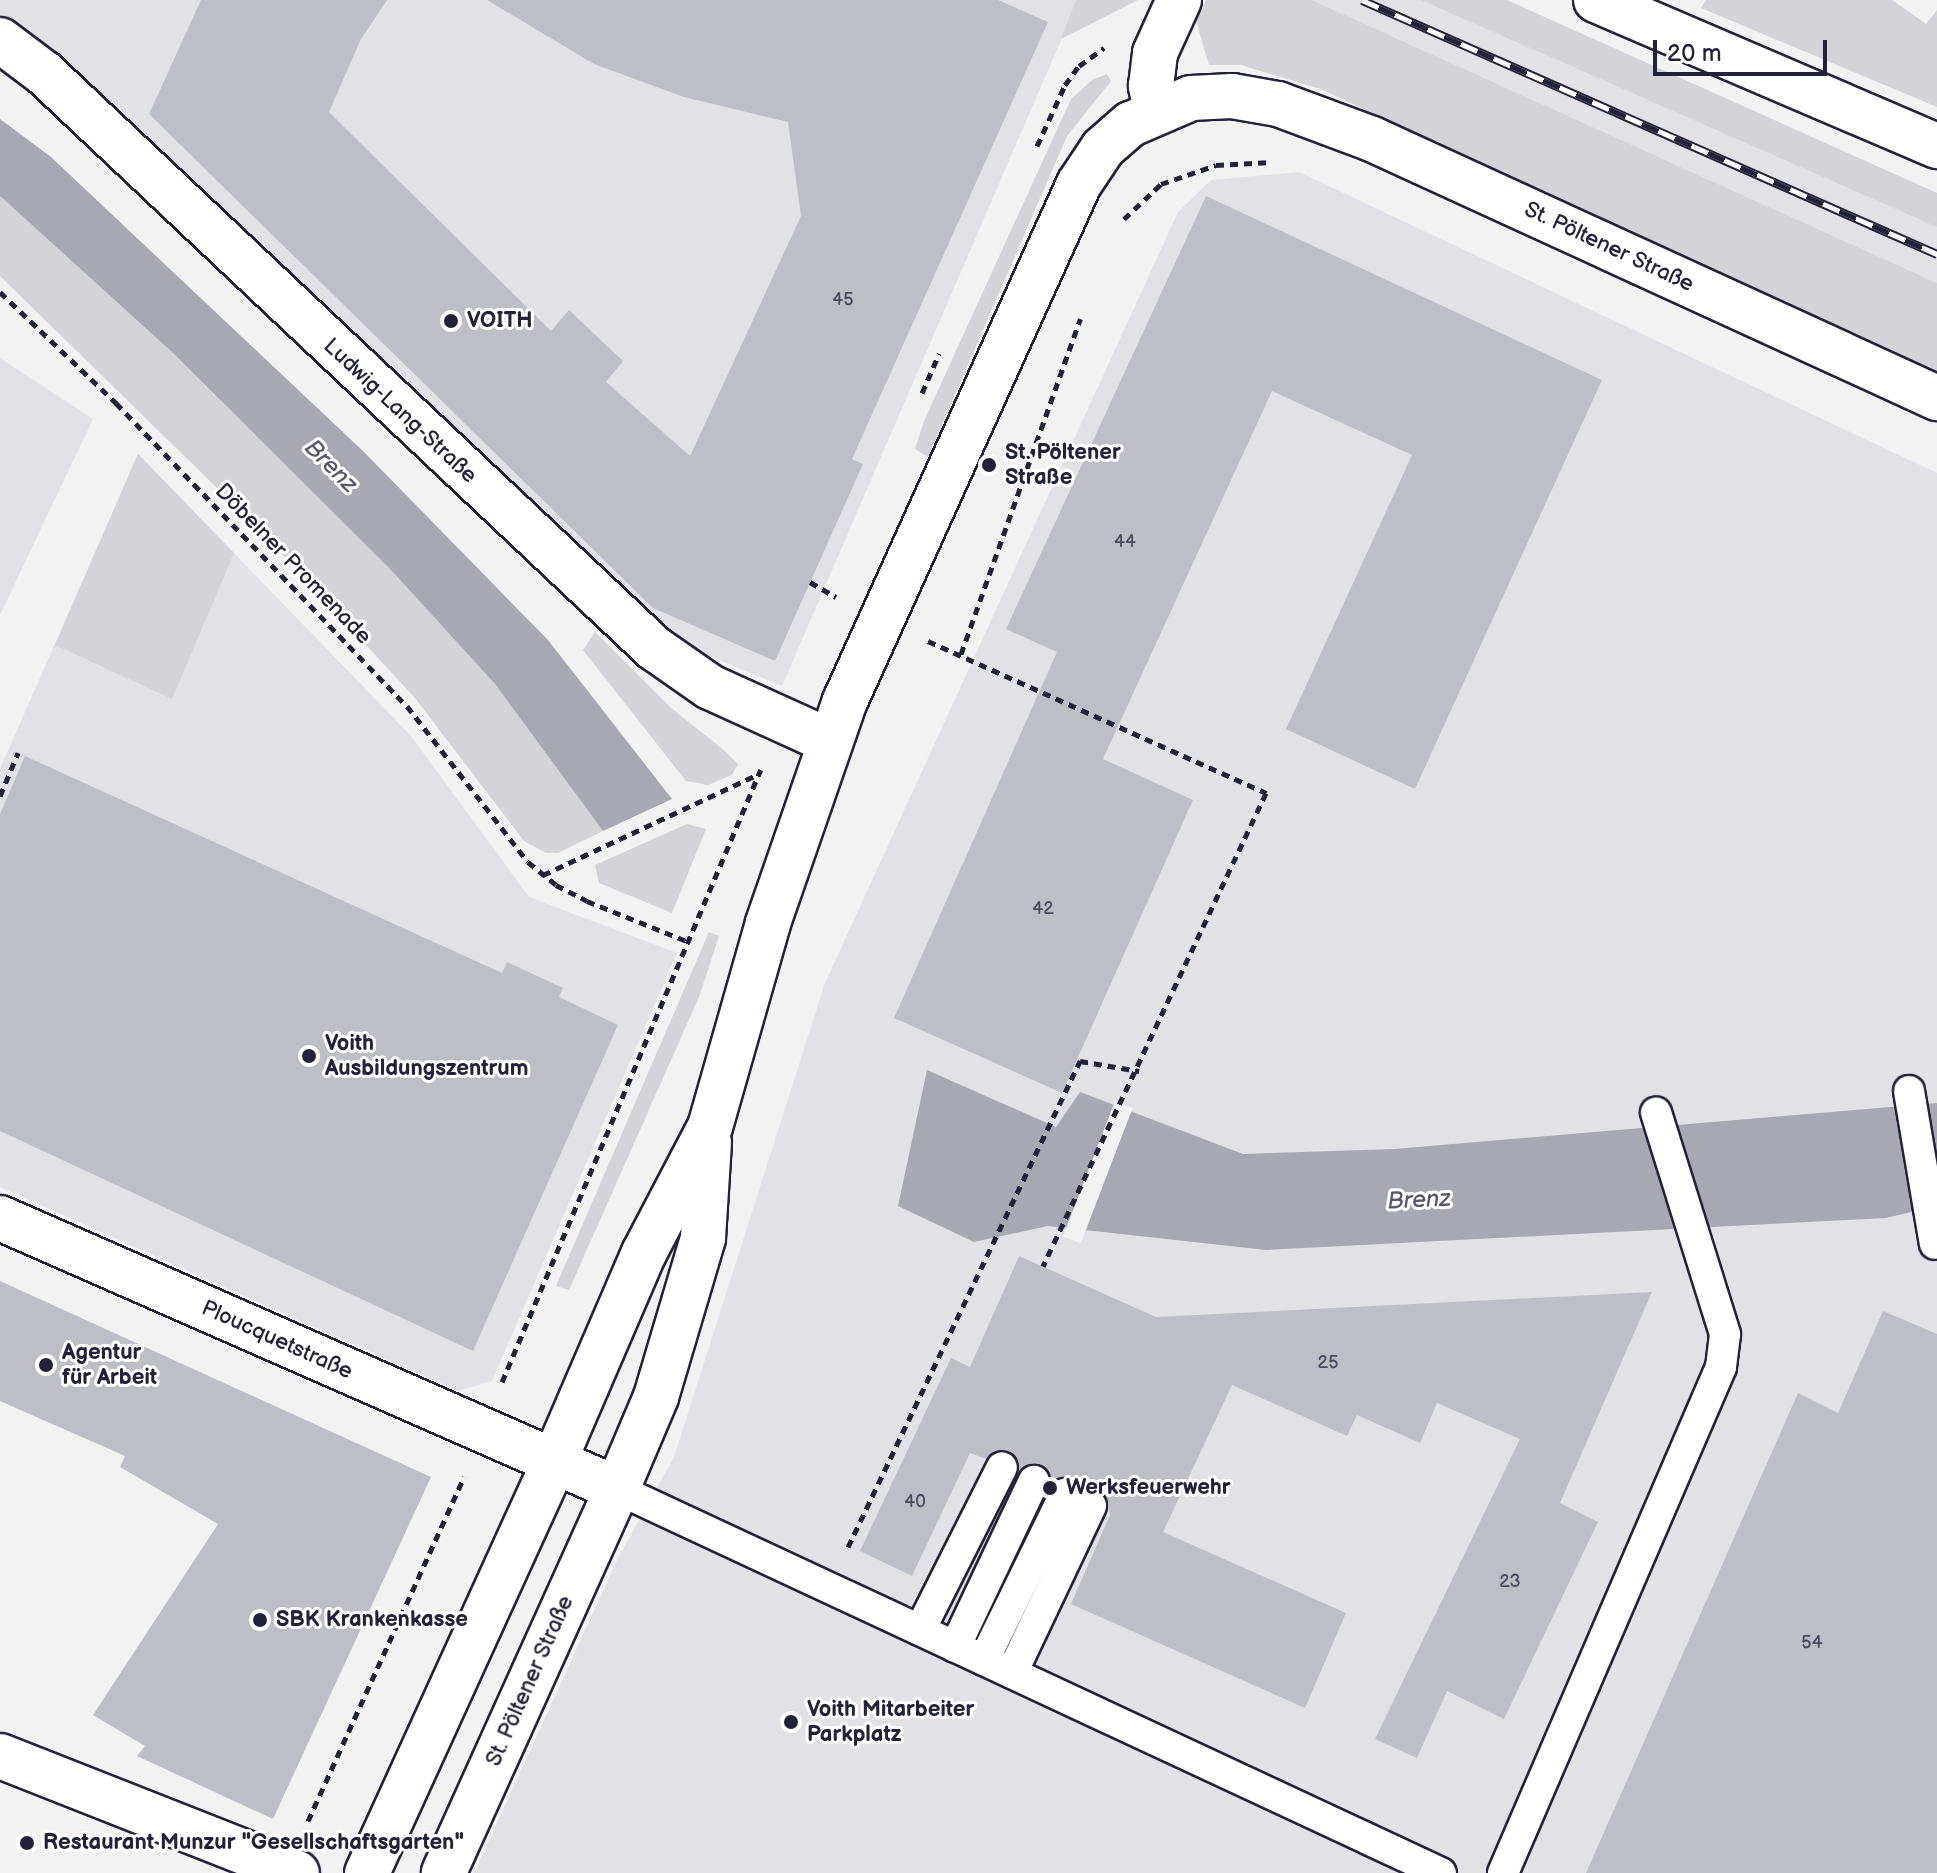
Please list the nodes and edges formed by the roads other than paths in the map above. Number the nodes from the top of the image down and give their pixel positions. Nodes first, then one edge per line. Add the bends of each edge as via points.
1 (1179, 0) edge
2 (1596, 0) edge
3 (0, 40) edge
4 (1156, 110) junction
5 (1937, 146) edge
6 (1937, 398) edge
7 (829, 741) junction
8 (1909, 1091) dead end
9 (1656, 1112) dead end
10 (710, 1127) junction
11 (0, 1218) edge
12 (1935, 1244) edge
13 (553, 1464) junction
14 (1002, 1467) dead end
15 (1034, 1481) dead end
16 (617, 1489) junction
17 (920, 1630) junction
18 (955, 1647) junction
19 (984, 1660) junction
20 (1012, 1673) junction
21 (0, 1756) edge
22 (297, 1873) edge
23 (367, 1873) edge
24 (444, 1873) edge
25 (1441, 1873) edge
26 (1503, 1873) edge

1 - 4 street via 1155,53 1151,86
2 - 5 street
3 - 7 street, Ludwig-Lang-Straße via 44,73 654,648 710,687
4 - 6 street, St. Pöltener Straße via 1191,98 1232,96 1278,104 1372,139
4 - 7 street, St. Pöltener Straße via 1103,148 1079,184
7 - 10 street, St. Pöltener Straße via 768,923
8 - 12 lane
9 - 26 lane via 1725,1334 1721,1367
10 - 13 street, St. Pöltener Straße via 644,1253
10 - 16 street, St. Pöltener Straße via 703,1238 656,1397
11 - 13 street, Ploucquetstraße
13 - 16 street
13 - 23 street, St. Pöltener Straße
14 - 17 lane
15 - 18 lane
16 - 17 lane
16 - 24 street, St. Pöltener Straße
17 - 18 lane
18 - 19 lane
19 - 20 lane
19 - 20 lane via 1078,1500
20 - 25 lane
21 - 22 street

